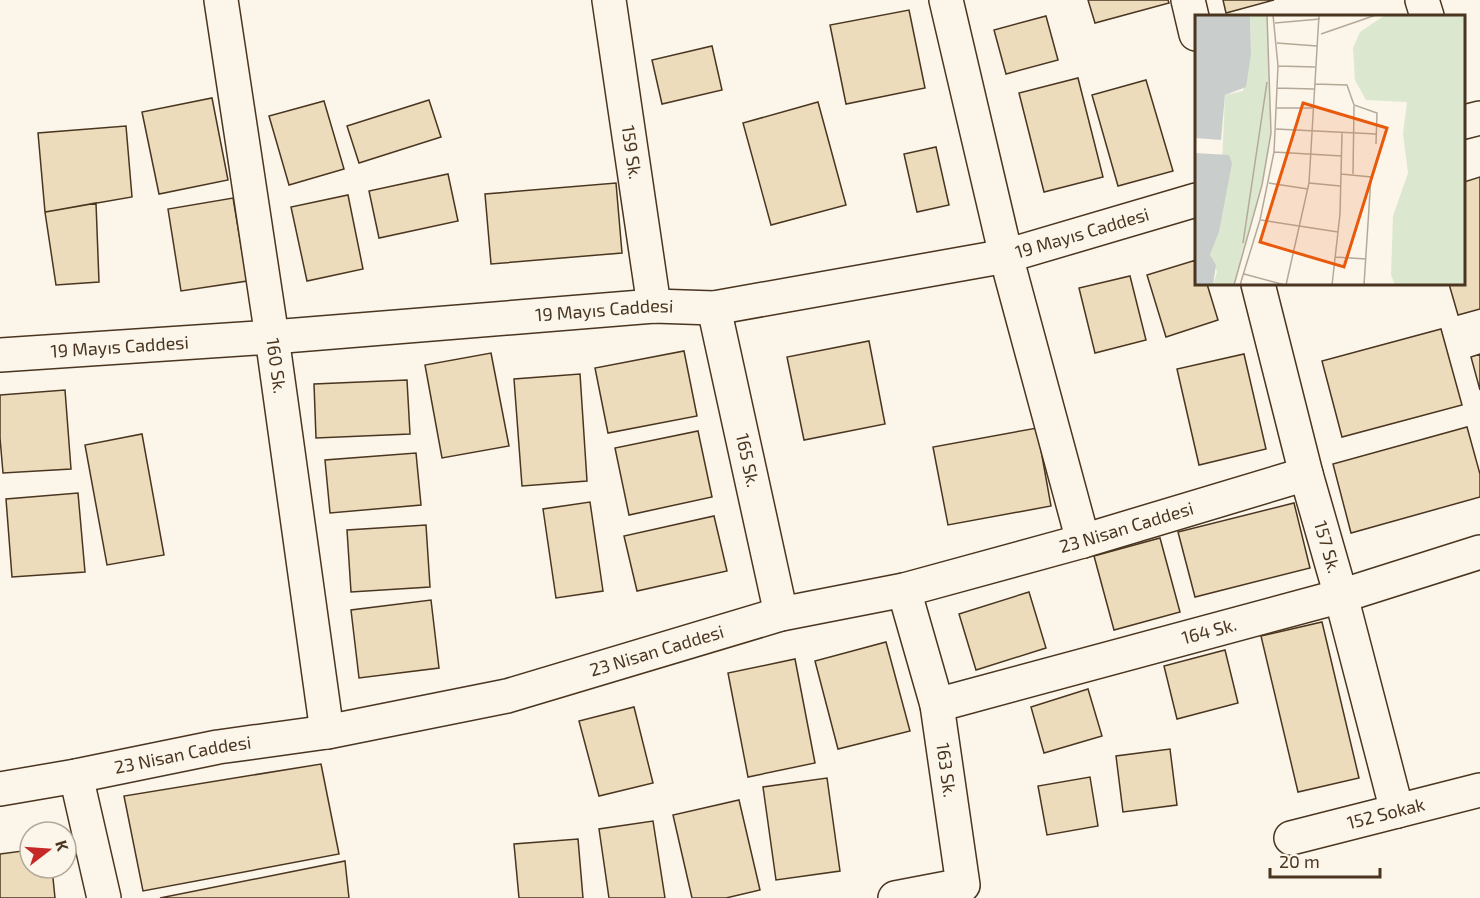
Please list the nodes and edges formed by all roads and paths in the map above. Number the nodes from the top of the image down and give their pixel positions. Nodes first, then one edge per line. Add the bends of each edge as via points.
1 (221, 0) edge
2 (609, 0) edge
3 (946, 0) edge
4 (1188, 0) edge
5 (1422, 0) edge
6 (1427, 15) edge
7 (1195, 26) edge
8 (1480, 118) edge
9 (1465, 122) edge
10 (1195, 201) edge
11 (1006, 256) junction
12 (1258, 285) edge
13 (654, 306) junction
14 (714, 308) junction
15 (272, 337) junction
16 (0, 355) edge
17 (1306, 474) junction
18 (1083, 541) junction
19 (1480, 552) edge
20 (904, 590) junction
21 (1341, 596) junction
22 (781, 614) junction
23 (937, 705) junction
24 (327, 732) junction
25 (75, 776) junction
26 (0, 789) edge
27 (1480, 790) edge
28 (1397, 811) junction
29 (1291, 838) dead end
30 (104, 898) edge
31 (895, 898) edge

1 - 15 street, 160 Sk.
2 - 13 street, 159 Sk.
3 - 11 street
4 - 7 street
5 - 6 street
8 - 9 street
10 - 11 street, 19 Mayıs Caddesi
11 - 14 street, 19 Mayıs Caddesi
11 - 18 street
12 - 17 street, 157 Sk.
13 - 14 street, 19 Mayıs Caddesi
13 - 15 street, 19 Mayıs Caddesi
14 - 22 street, 165 Sk.
15 - 16 street, 19 Mayıs Caddesi
15 - 24 street, 160 Sk.
17 - 18 street, 23 Nisan Caddesi
17 - 21 street, 157 Sk.
18 - 20 street, 23 Nisan Caddesi
19 - 21 street, 164 Sk.
20 - 22 street, 23 Nisan Caddesi
20 - 23 street, 163 Sk.
21 - 23 street, 164 Sk.
21 - 28 street, 157 Sk.
22 - 24 street, 23 Nisan Caddesi via 507,696
23 - 31 street, 163 Sk. via 963,885
24 - 25 street, 23 Nisan Caddesi via 218,747
25 - 26 street, 23 Nisan Caddesi
25 - 30 street
27 - 28 street, 152 Sokak
28 - 29 street, 152 Sokak

